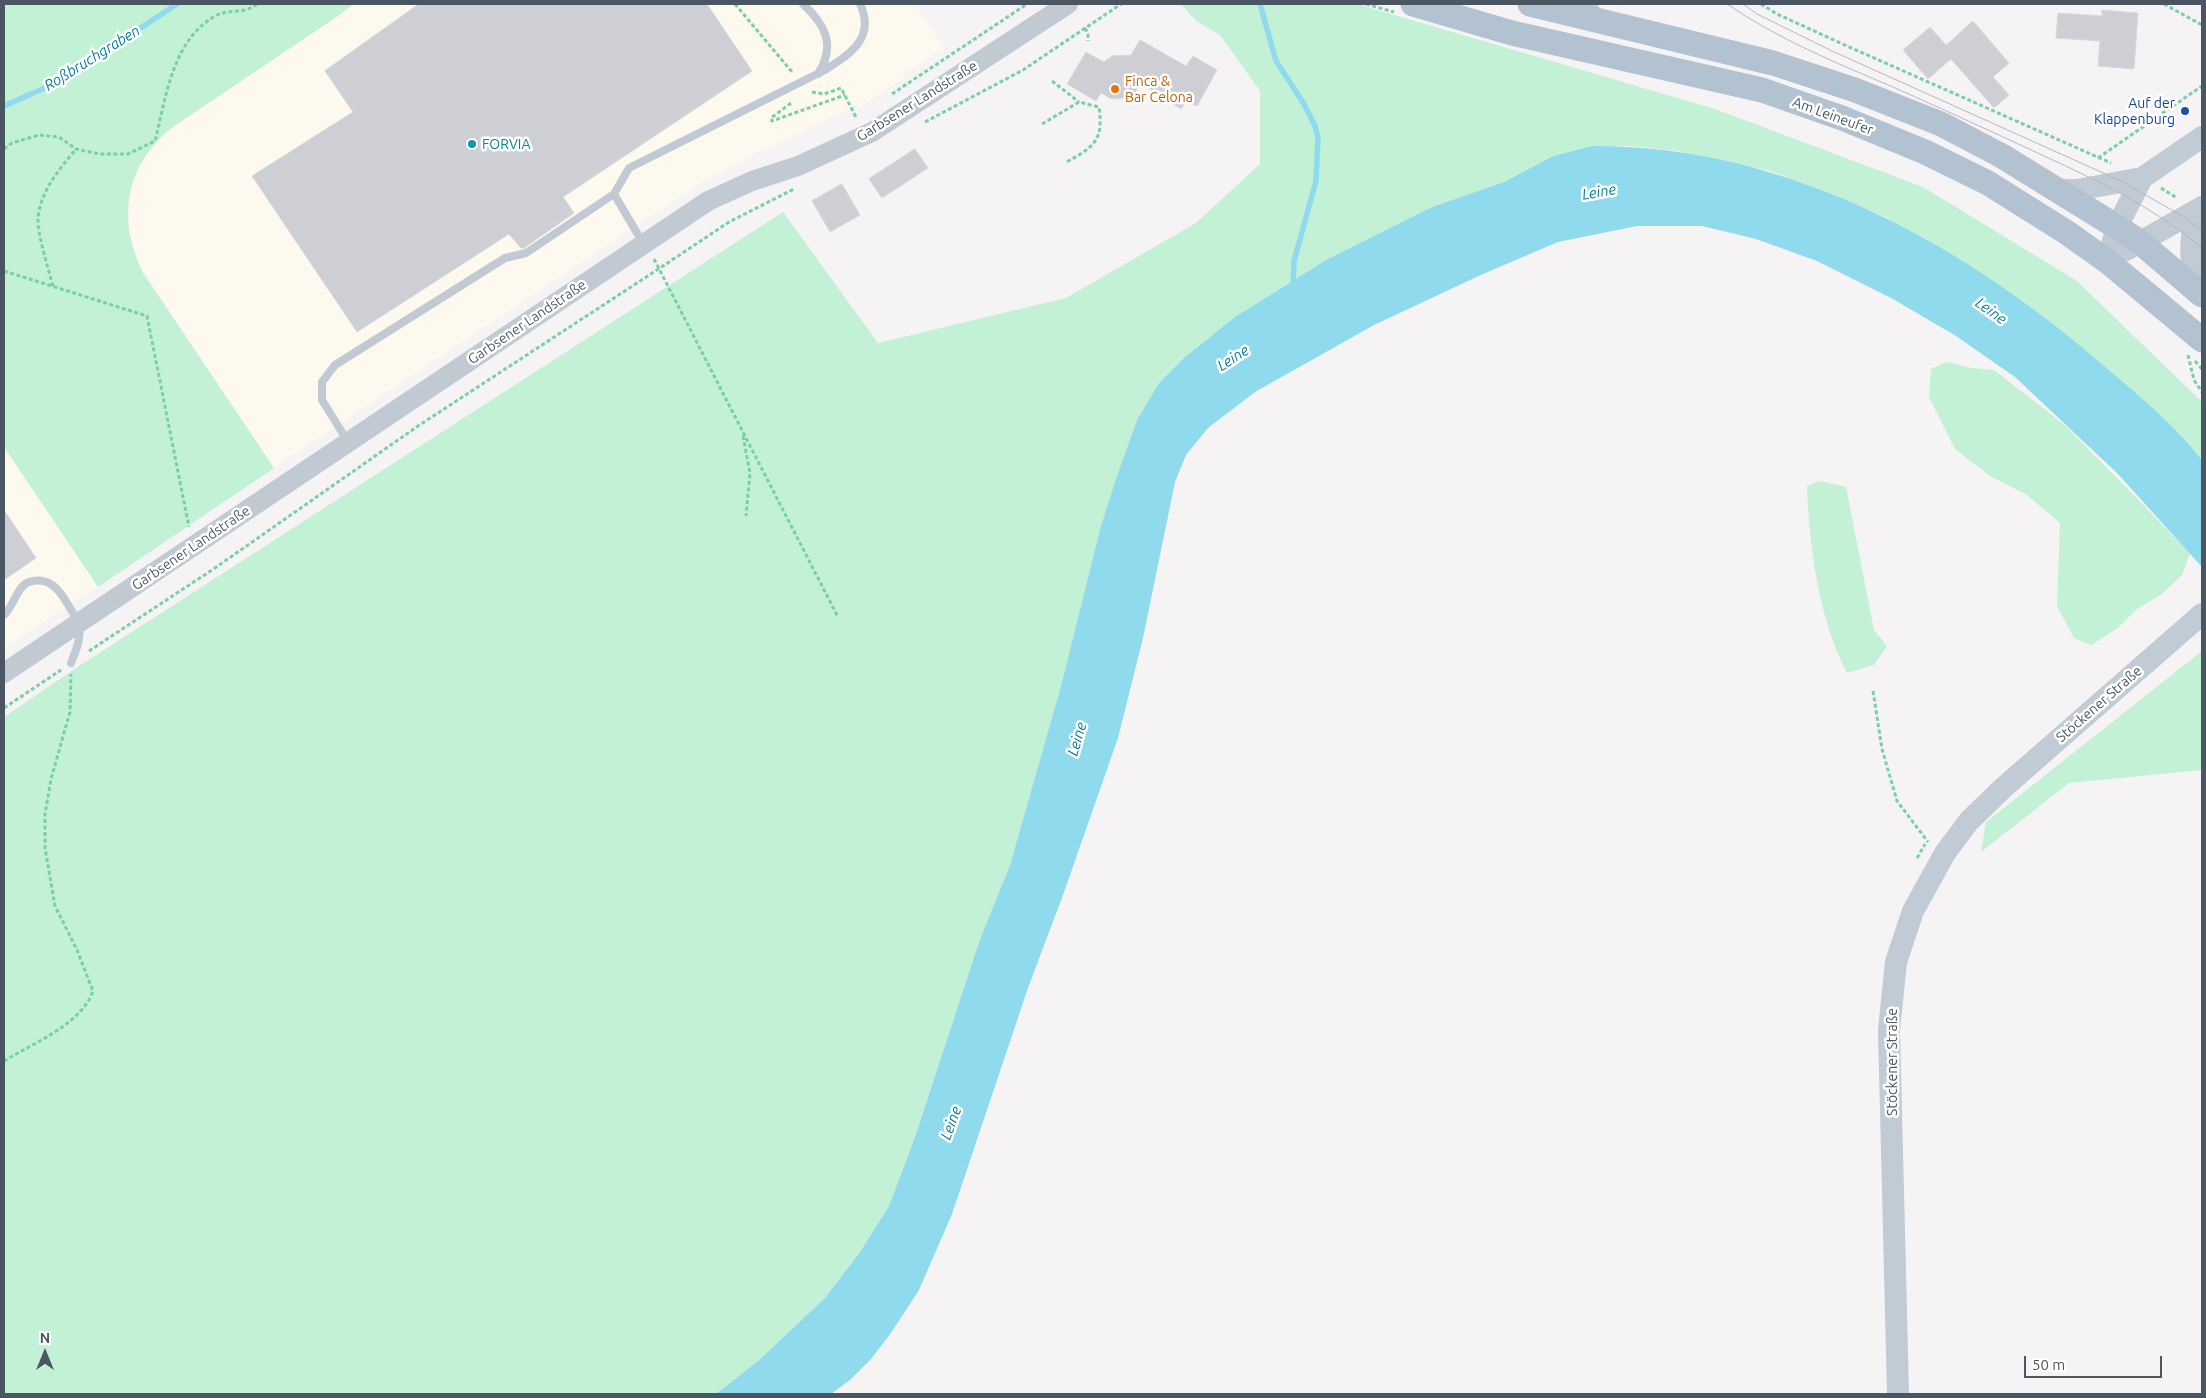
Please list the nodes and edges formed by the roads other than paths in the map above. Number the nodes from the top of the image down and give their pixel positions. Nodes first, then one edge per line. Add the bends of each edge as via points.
1 (803, 4) edge
2 (860, 4) edge
3 (1068, 4) edge
4 (1530, 4) edge
5 (1408, 9) edge
6 (1599, 13) edge
7 (817, 74) junction
8 (2202, 137) edge
9 (2142, 178) junction
10 (2058, 190) junction
11 (614, 194) junction
12 (2200, 208) edge
13 (2117, 227) junction
14 (2140, 242) junction
15 (644, 244) junction
16 (2107, 261) junction
17 (2199, 292) edge
18 (2195, 347) edge
19 (348, 442) junction
20 (4, 615) edge
21 (2201, 616) edge
22 (79, 623) junction
23 (71, 663) road end
24 (4, 673) edge
25 (1898, 1394) edge

1 - 7 lane via 827,36 825,62
2 - 7 lane via 865,26 860,44
3 - 15 street, Garbsener Landstraße via 872,132 798,166 752,181 708,201
4 - 6 main road
5 - 16 main road, Am Leineufer via 1762,90 1842,118 1925,152 1988,183
6 - 10 main road via 1855,90 1941,124
7 - 11 lane via 629,168
8 - 9 main road
9 - 10 main road via 2077,190
9 - 13 main road
10 - 13 main road
11 - 15 lane
11 - 19 lane via 526,253 505,258 335,365 322,382 322,400
12 - 14 main road
12 - 17 main road via 2193,223 2190,255
13 - 14 main road
13 - 16 main road
14 - 16 main road
14 - 17 main road
15 - 19 street, Garbsener Landstraße
16 - 18 main road, Am Leineufer
19 - 22 street, Garbsener Landstraße
20 - 22 lane via 26,582 39,580 58,588
21 - 25 main road, Stöckener Straße via 1969,821 1935,842 1896,962 1889,1030
22 - 23 lane via 79,644
22 - 24 street, Garbsener Landstraße

